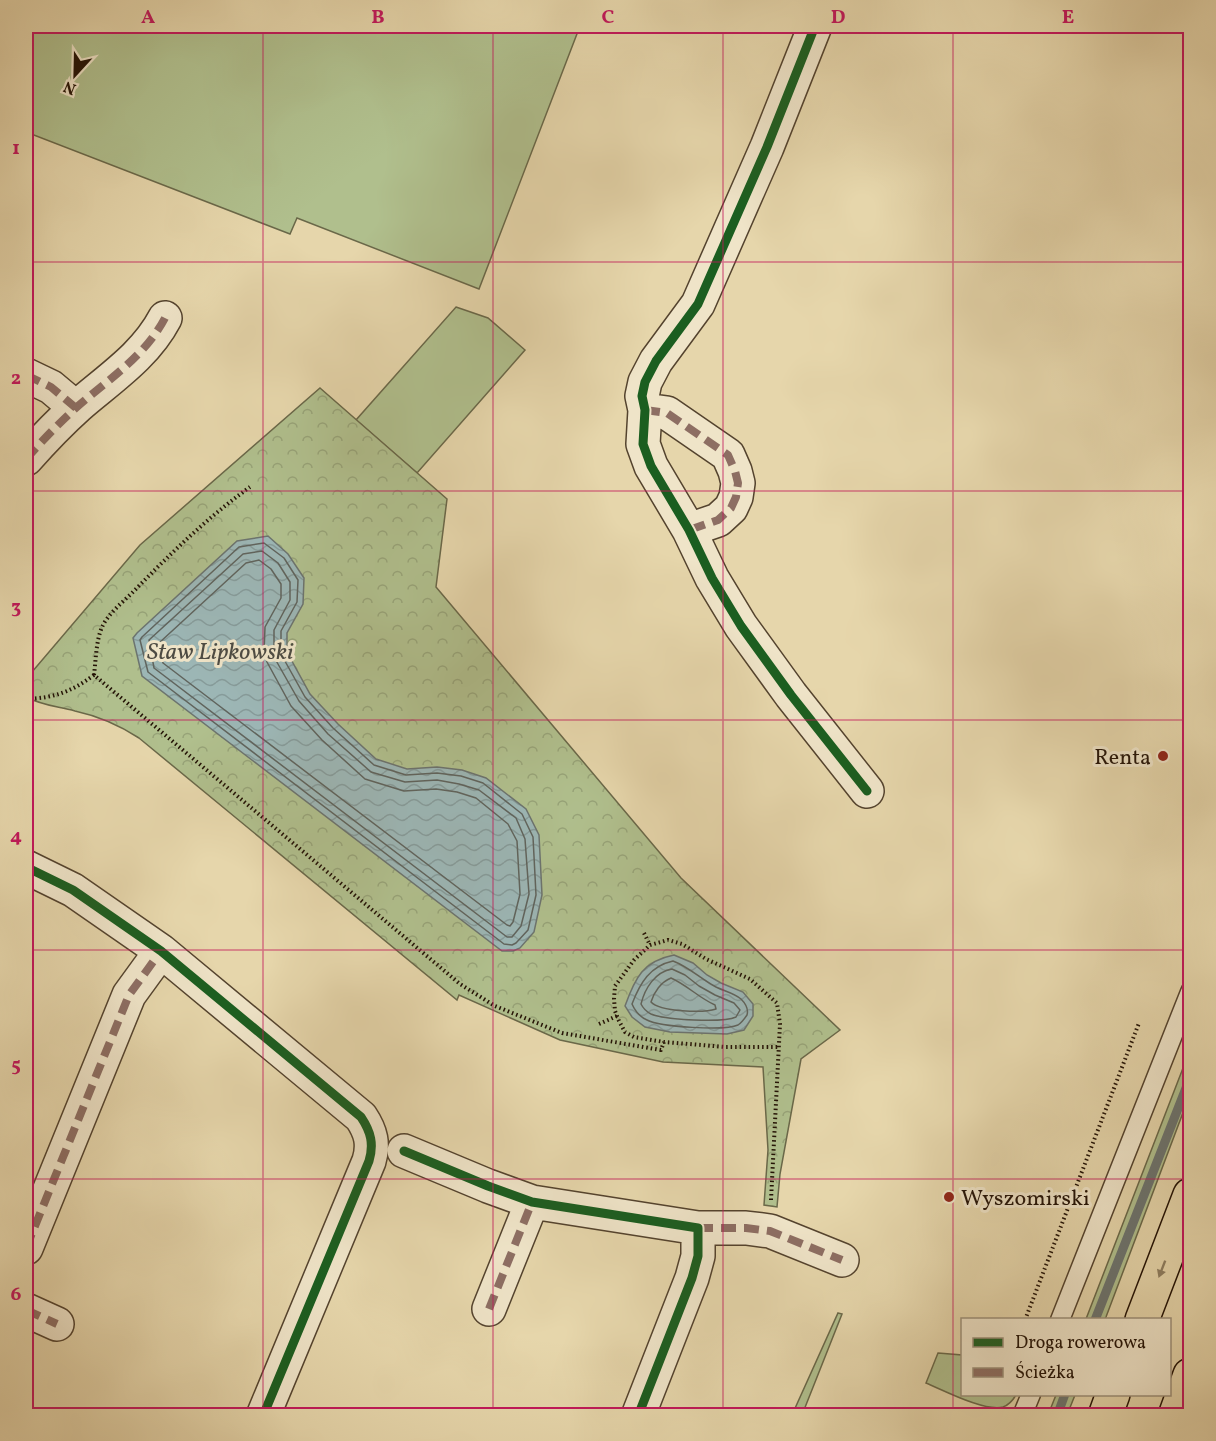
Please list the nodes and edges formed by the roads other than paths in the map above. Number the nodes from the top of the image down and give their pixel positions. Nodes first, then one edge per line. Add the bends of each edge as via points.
1 (815, 26) edge
2 (165, 318) dead end
3 (26, 375) edge
4 (76, 408) junction
5 (645, 410) junction
6 (26, 459) edge
7 (689, 530) junction
8 (867, 791) dead end
9 (26, 867) edge
10 (162, 951) junction
11 (1191, 992) edge
12 (404, 1151) dead end
13 (1191, 1195) edge
14 (532, 1202) junction
15 (698, 1228) junction
16 (26, 1248) edge
17 (842, 1260) dead end
18 (489, 1309) dead end
19 (26, 1310) edge
20 (1061, 1318) edge
21 (1143, 1318) edge
22 (57, 1324) dead end
23 (1191, 1375) edge
24 (1031, 1396) edge
25 (1113, 1396) edge
26 (263, 1416) edge
27 (638, 1416) edge
28 (1022, 1416) edge
29 (1105, 1416) edge
30 (1175, 1416) edge

1 - 5 street via 698,304 645,382
2 - 4 street via 138,356
3 - 4 street via 51,387
4 - 6 street
5 - 7 street via 642,444
5 - 7 street via 667,413 728,456 735,471 738,483 731,508 718,520
7 - 8 street via 741,626
9 - 10 street via 73,890
10 - 16 street via 129,995
10 - 26 street via 361,1116 372,1138 369,1161
11 - 20 lane
12 - 14 street
13 -> 21 main road
14 - 15 street
14 - 18 street
15 - 17 street via 770,1231
15 - 27 street via 698,1256 692,1278
19 - 22 street
23 - 30 main road
24 - 28 lane
25 - 29 main road

